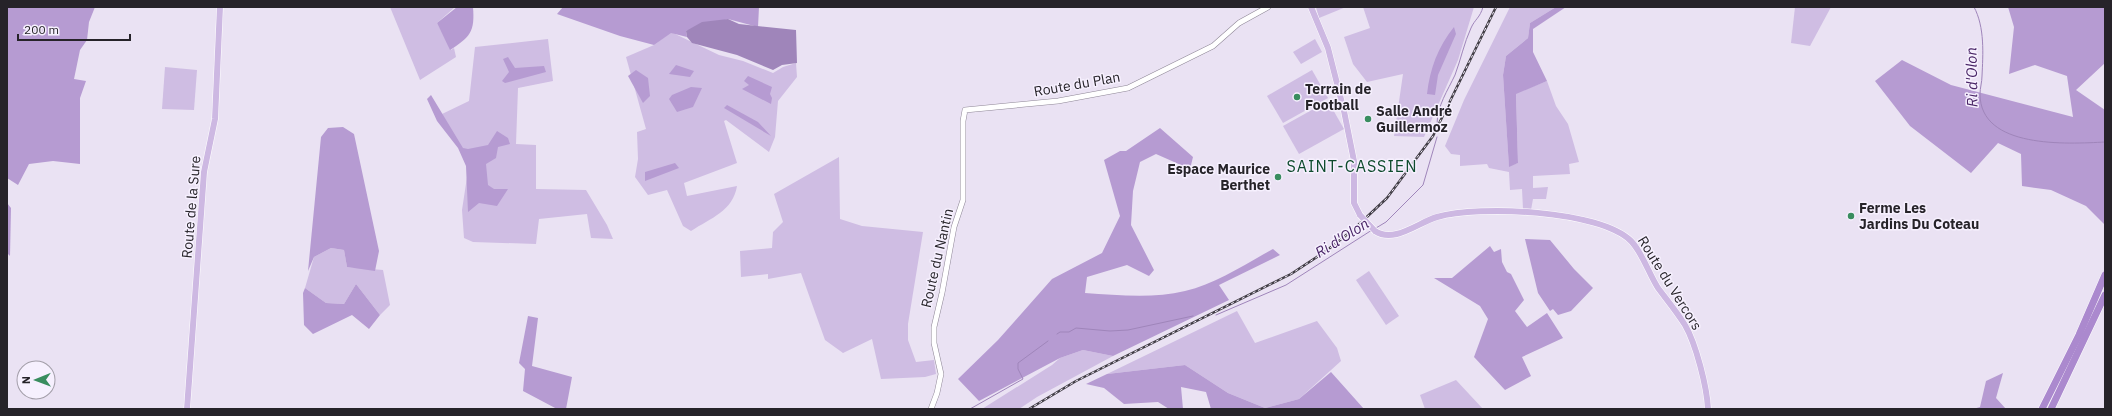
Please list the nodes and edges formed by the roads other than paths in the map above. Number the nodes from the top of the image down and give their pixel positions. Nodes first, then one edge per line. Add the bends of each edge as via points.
1 (220, 7) edge
2 (1268, 7) edge
3 (1311, 7) edge
4 (965, 110) joint
5 (2105, 274) edge
6 (2105, 295) edge
7 (186, 409) edge
8 (931, 409) edge
9 (1708, 409) edge
10 (2042, 409) edge
11 (2051, 409) edge

1 - 7 main road, Route de la Sure via 214,119 204,172
2 - 4 street, Route du Plan via 1239,23 1213,46 1128,88 1058,101
3 - 9 main road, Route du Vercors, bridge via 1328,48 1343,104 1353,152 1354,203 1360,215 1376,231 1395,235 1437,217 1460,212 1501,210 1583,219 1628,238 1689,333 1705,386
4 - 8 street, Route du Nantin via 963,200 954,227 934,327 941,374
5 - 10 highway via 2079,335
6 - 11 highway

